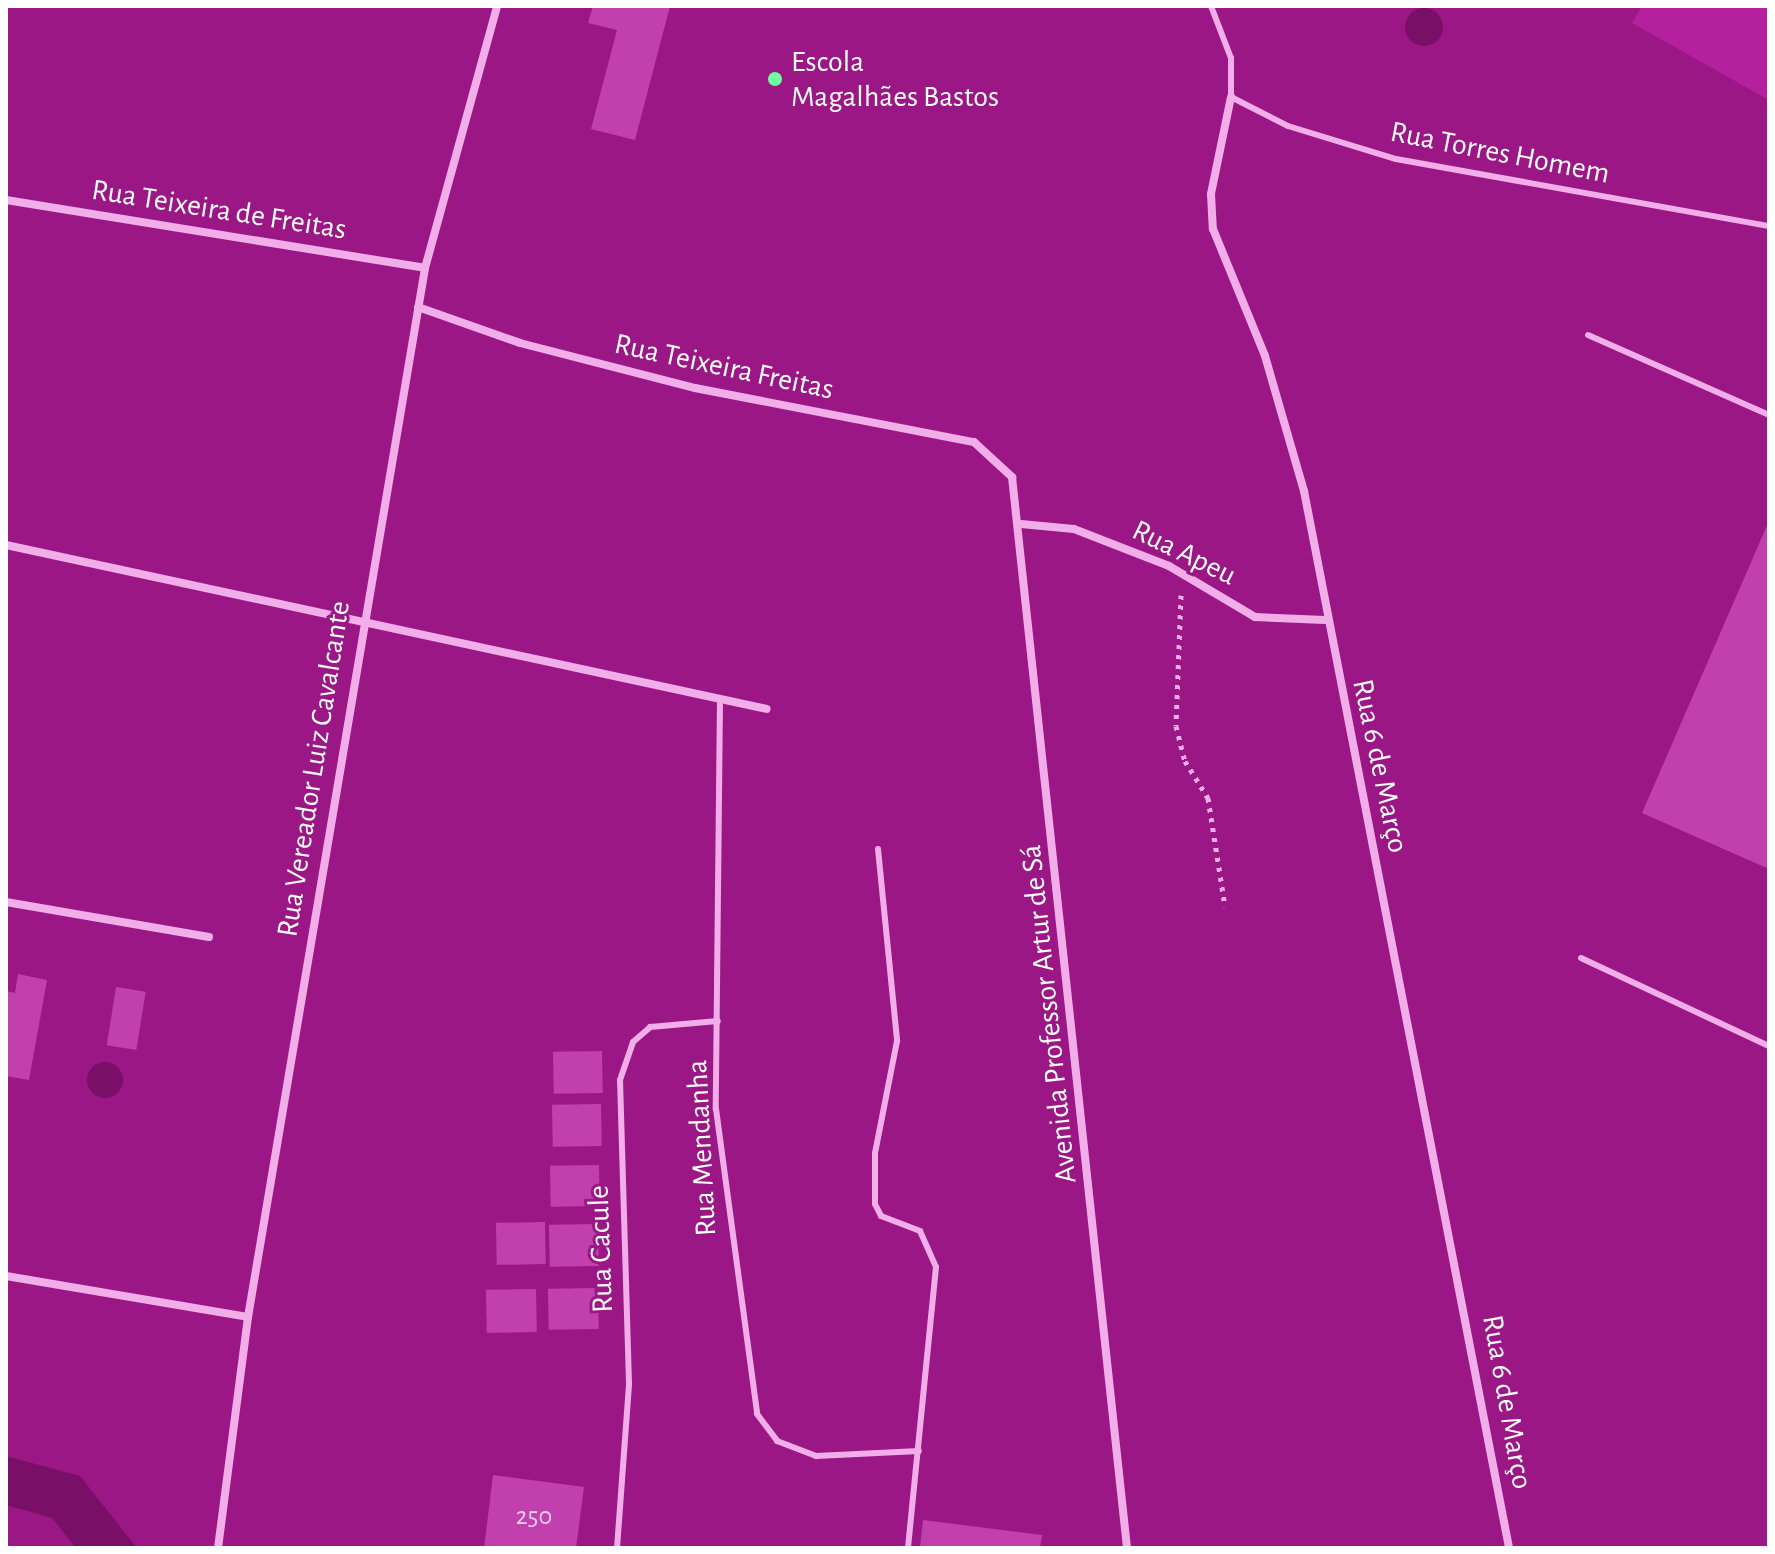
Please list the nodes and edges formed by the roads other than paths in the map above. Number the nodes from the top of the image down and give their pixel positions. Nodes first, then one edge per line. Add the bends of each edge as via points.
1 (497, 6) edge
2 (1211, 6) edge
3 (1231, 97) junction
4 (6, 200) edge
5 (1769, 226) edge
6 (425, 268) junction
7 (418, 307) junction
8 (1588, 335) dead end
9 (1769, 415) edge
10 (1012, 477) joint
11 (1021, 524) junction
12 (6, 545) edge
13 (364, 617) junction
14 (1325, 620) junction
15 (720, 699) junction
16 (767, 709) dead end
17 (878, 849) dead end
18 (6, 902) edge
19 (209, 937) dead end
20 (1581, 958) dead end
21 (718, 1021) junction
22 (1769, 1046) edge
23 (6, 1276) edge
24 (248, 1317) junction
25 (919, 1451) junction
26 (218, 1548) edge
27 (617, 1548) edge
28 (908, 1548) edge
29 (1127, 1548) edge
30 (1509, 1548) edge

1 - 6 street, Rua Vereador Luiz Cavalcante
2 - 3 lane, Rua 6 de Março via 1231,58
3 - 5 lane, Rua Torres Homem via 1288,126 1396,159
3 - 14 street, Rua 6 de Março via 1211,194 1213,229 1265,356 1300,478
4 - 6 street, Rua Teixeira de Freitas
6 - 7 street, Rua Vereador Luiz Cavalcante
7 - 10 street, Rua Teixeira Freitas via 667,382 974,442
7 - 13 street, Rua Vereador Luiz Cavalcante
8 - 9 lane
10 - 11 street, Avenida Professor Artur de Sá
11 - 14 street, Rua Apeu via 1074,529 1182,574 1255,617
11 - 29 street, Avenida Professor Artur de Sá
12 - 13 street
13 - 15 street
13 - 24 street, Rua Vereador Luiz Cavalcante
14 - 30 street, Rua 6 de Março via 1447,1206
15 - 16 street
15 - 21 lane, Rua Mendanha
17 - 25 lane via 897,1041 875,1153 875,1204 881,1216 920,1231 936,1267
18 - 19 street
20 - 22 lane
21 - 25 lane, Rua Mendanha via 721,1161 757,1414 777,1441 816,1456
21 - 27 lane, Rua Cacule via 650,1027 633,1042 620,1080 629,1383
23 - 24 street
24 - 26 street, Rua Vereador Luiz Cavalcante
25 - 28 lane

